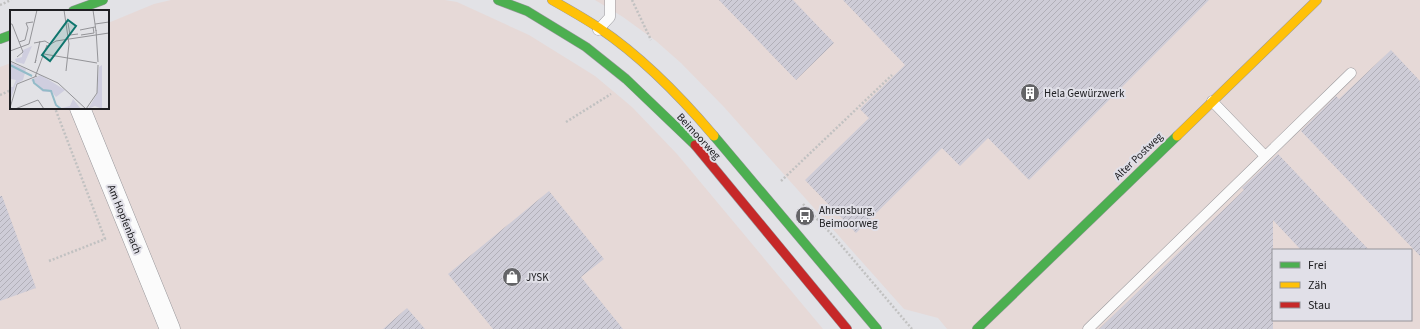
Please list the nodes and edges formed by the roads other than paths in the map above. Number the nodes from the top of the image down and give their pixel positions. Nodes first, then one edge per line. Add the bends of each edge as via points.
1 (103, 0) edge
2 (498, 0) edge
3 (552, 0) edge
4 (610, 0) edge
5 (1317, 0) edge
6 (76, 10) edge
7 (599, 28) junction
8 (10, 35) edge
9 (0, 39) edge
10 (586, 47) junction
11 (1351, 73) dead end
12 (1212, 101) junction
13 (80, 109) edge
14 (1265, 156) junction
15 (170, 329) edge
16 (847, 329) edge
17 (877, 329) edge
18 (977, 329) edge
19 (1088, 329) edge

1 - 6 main road
2 - 10 main road, Beimoorweg via 527,11
3 - 7 main road, Beimoorweg
4 - 7 lane via 610,17
5 - 12 main road, Alter Postweg
7 - 10 lane
7 - 17 main road, Beimoorweg via 662,80 710,131
8 - 9 main road
10 - 16 main road, Beimoorweg via 626,79 695,145
11 - 14 lane
12 - 14 lane
12 - 18 main road, Alter Postweg
13 - 15 street, Am Hopfenbach
14 - 19 lane

